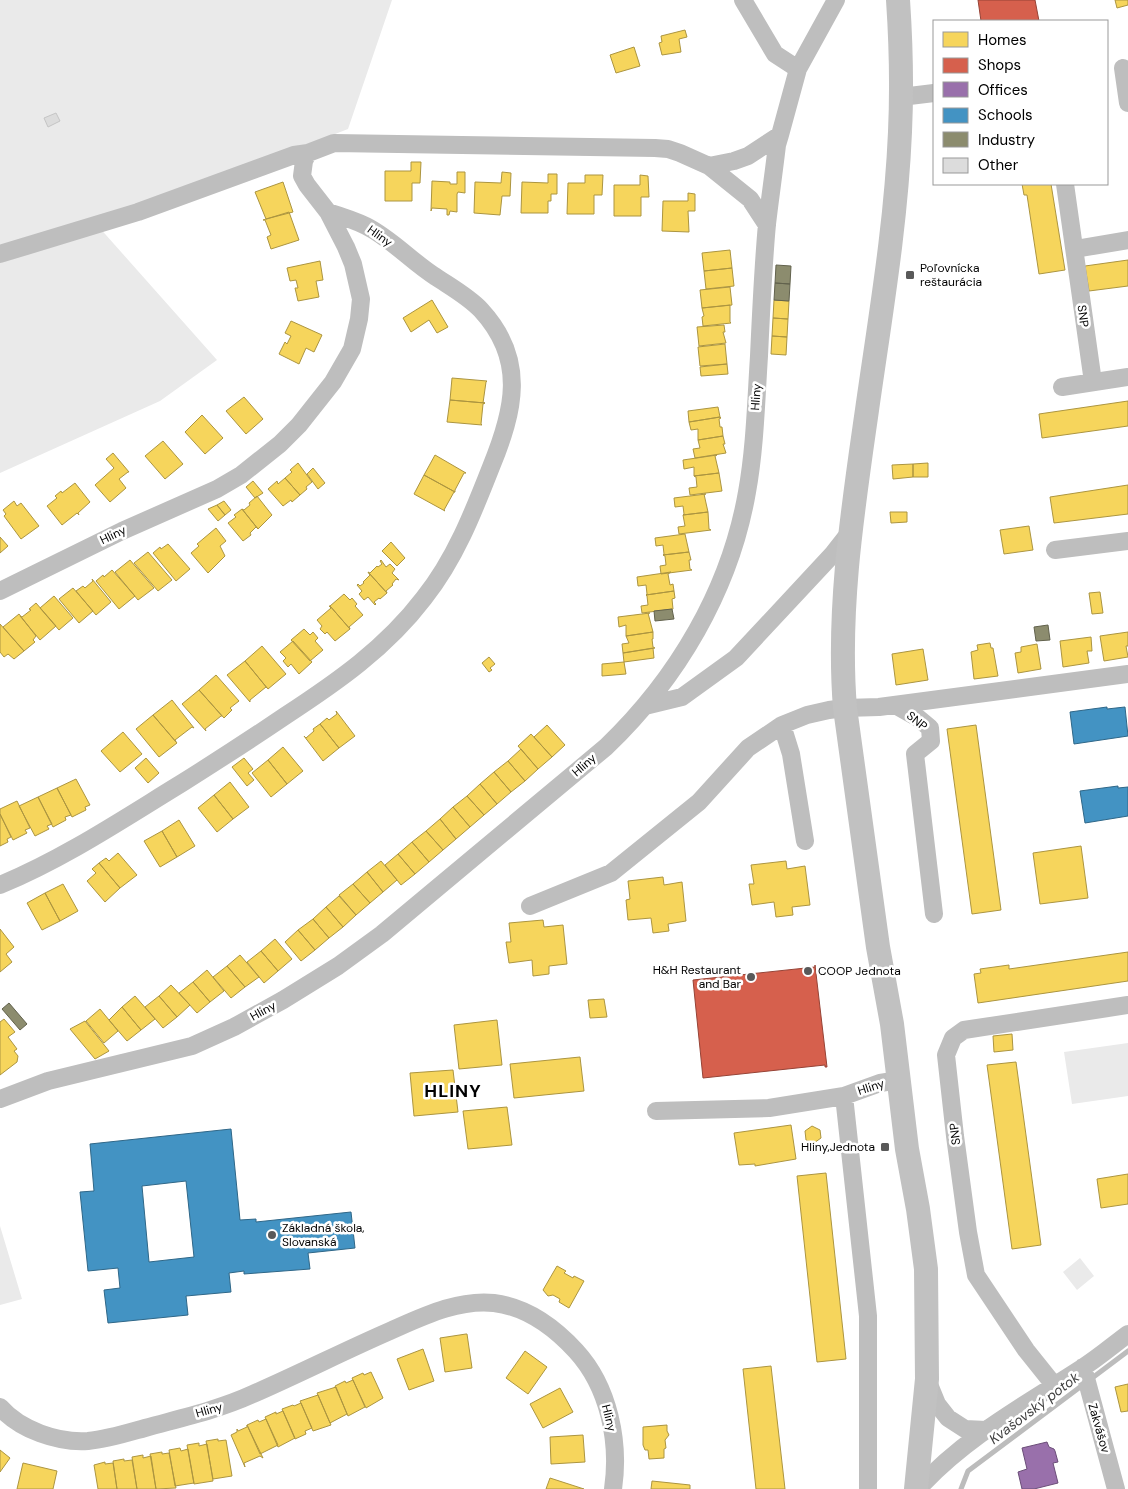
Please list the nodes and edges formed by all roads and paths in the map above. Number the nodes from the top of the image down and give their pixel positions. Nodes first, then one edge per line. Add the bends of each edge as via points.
1 (743, 0) edge
2 (836, 0) edge
3 (898, 0) edge
4 (1119, 68) edge
5 (798, 69) junction
6 (933, 93) edge
7 (901, 96) junction
8 (1128, 103) edge
9 (780, 135) junction
10 (308, 153) junction
11 (709, 166) junction
12 (1065, 185) edge
13 (328, 212) junction
14 (767, 225) junction
15 (1128, 240) edge
16 (1074, 249) junction
17 (0, 254) edge
18 (1128, 377) edge
19 (1093, 382) junction
20 (1062, 387) dead end
21 (850, 532) junction
22 (1128, 541) edge
23 (1055, 550) dead end
24 (0, 591) edge
25 (1128, 674) edge
26 (895, 705) junction
27 (645, 706) junction
28 (846, 708) junction
29 (782, 725) junction
30 (805, 841) dead end
31 (0, 885) edge
32 (530, 906) dead end
33 (934, 914) dead end
34 (1128, 1006) edge
35 (899, 1080) junction
36 (844, 1096) junction
37 (0, 1099) edge
38 (656, 1111) dead end
39 (1128, 1334) edge
40 (1085, 1378) junction
41 (927, 1379) junction
42 (1054, 1385) junction
43 (0, 1407) edge
44 (986, 1430) junction
45 (613, 1489) edge
46 (868, 1489) edge
47 (917, 1489) edge
48 (1116, 1489) edge

1 - 5 street via 775,54
2 - 5 street, Hliny
3 - 7 main road
4 - 8 street
5 - 9 street, Hliny
6 - 7 street
7 - 21 main road via 891,242
9 - 11 street via 748,156
9 - 14 street, Hliny
10 - 11 street via 342,142 655,148 680,153
10 - 13 street, Hliny via 302,176
10 - 17 street via 138,212
11 - 14 street via 750,199
12 - 16 street, SNP
13 - 24 street, Hliny via 353,264 361,299 359,319 352,349 333,382 302,422 254,466 217,489
13 - 31 street, Hliny via 368,227 474,304 488,318 506,348 512,387 509,416 497,454 462,537 442,574 409,616 341,679 108,829 32,872
14 - 27 street, Hliny via 747,494 724,575 704,617 679,661
15 - 16 street
16 - 19 street, SNP
18 - 19 street
19 - 20 street
21 - 27 street via 736,658 682,696
21 - 28 main road via 842,669
22 - 23 street
25 - 26 street, SNP
26 - 28 street, SNP
26 - 33 street, SNP via 930,728 931,741 915,754
27 - 37 street, Hliny via 606,747 382,934 291,996 192,1046 48,1081
28 - 29 street via 806,715
28 - 35 main road via 876,937
29 - 30 street via 791,754
29 - 32 street via 748,748 699,802 611,874
34 - 42 street, SNP via 964,1030 952,1038 946,1055 976,1275 1026,1350
35 - 36 street, Hliny
35 - 41 main road via 926,1269
36 - 38 street, Hliny via 769,1108
36 - 46 street, Hliny via 868,1316
39 - 40 street
40 - 42 street
40 - 48 street, Zakvášov
41 - 44 street via 937,1404 948,1418 965,1429
41 - 47 main road
42 - 44 street
43 - 45 street, Hliny via 12,1419 59,1438 88,1441 112,1437 252,1395 449,1308 494,1303 540,1319 570,1344 590,1369 610,1418 615,1453
44 - 47 street via 936,1469

